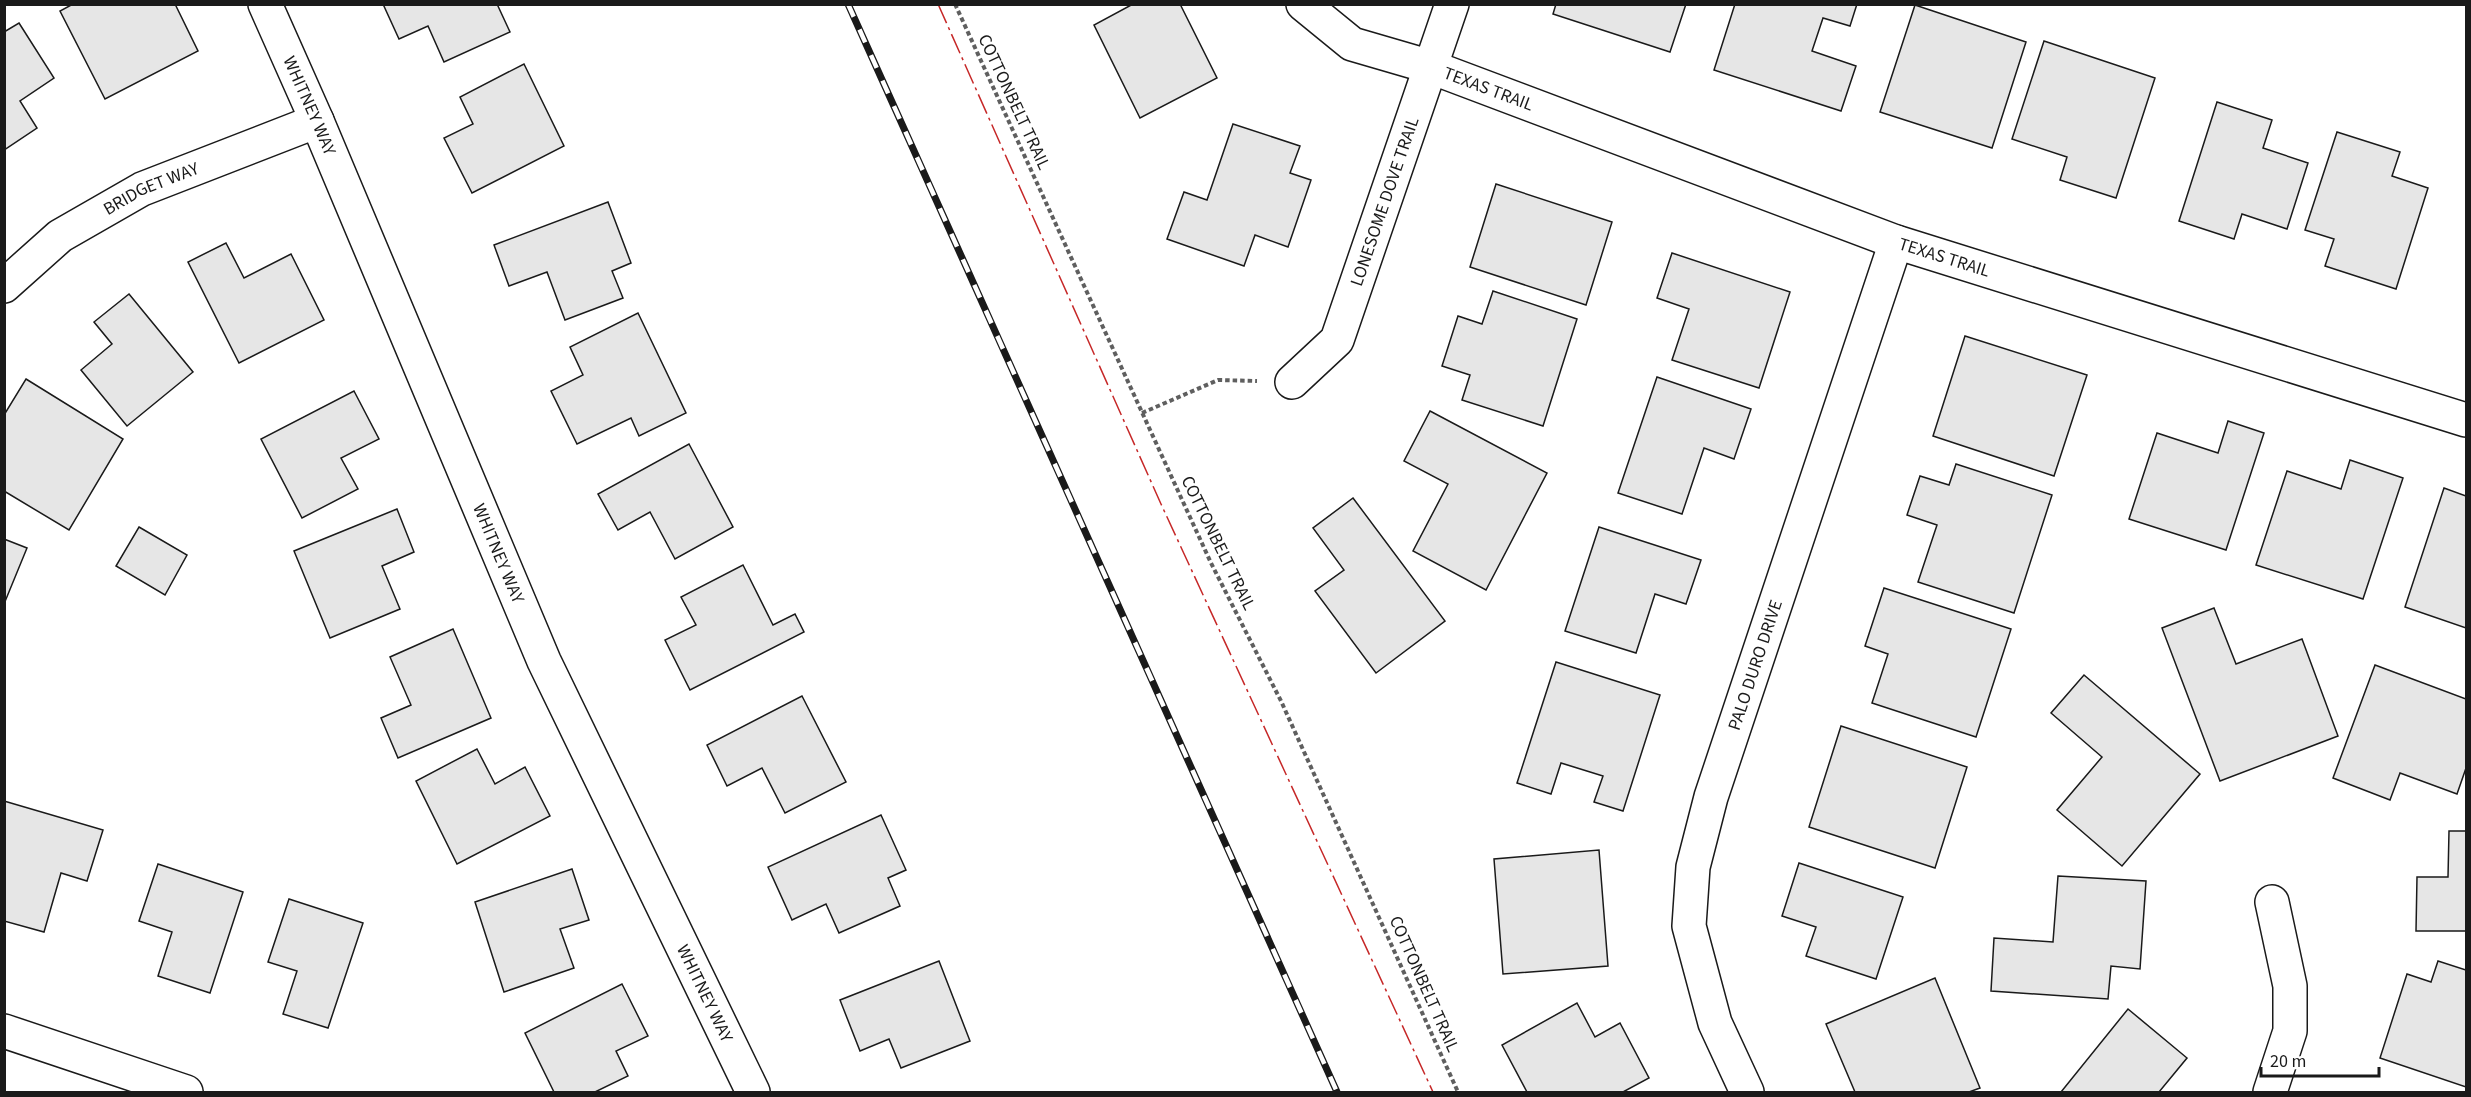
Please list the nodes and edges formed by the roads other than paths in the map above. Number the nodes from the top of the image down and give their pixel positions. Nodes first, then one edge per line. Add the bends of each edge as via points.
1 (265, 4) edge
2 (1303, 4) edge
3 (1452, 4) edge
4 (1431, 67) junction
5 (317, 121) junction
6 (1896, 242) junction
7 (4, 286) edge
8 (1292, 382) road end
9 (2466, 420) edge
10 (2272, 902) dead end
11 (4, 1031) edge
12 (186, 1092) edge
13 (753, 1092) edge
14 (1747, 1092) edge
15 (2270, 1092) edge

1 - 5 street, WHITNEY WAY
2 - 4 street, TEXAS TRAIL via 1352,44
3 - 4 street, LONESOME DOVE TRAIL
4 - 6 street, TEXAS TRAIL
4 - 8 street, LONESOME DOVE TRAIL via 1337,340
5 - 7 street, BRIDGET WAY via 142,189 60,236
5 - 13 street, WHITNEY WAY via 544,660
6 - 9 street, TEXAS TRAIL
6 - 14 street, PALO DURO DRIVE via 1711,797 1693,867 1689,926 1715,1023
10 - 15 street via 2290,986 2290,1031
11 - 12 street

